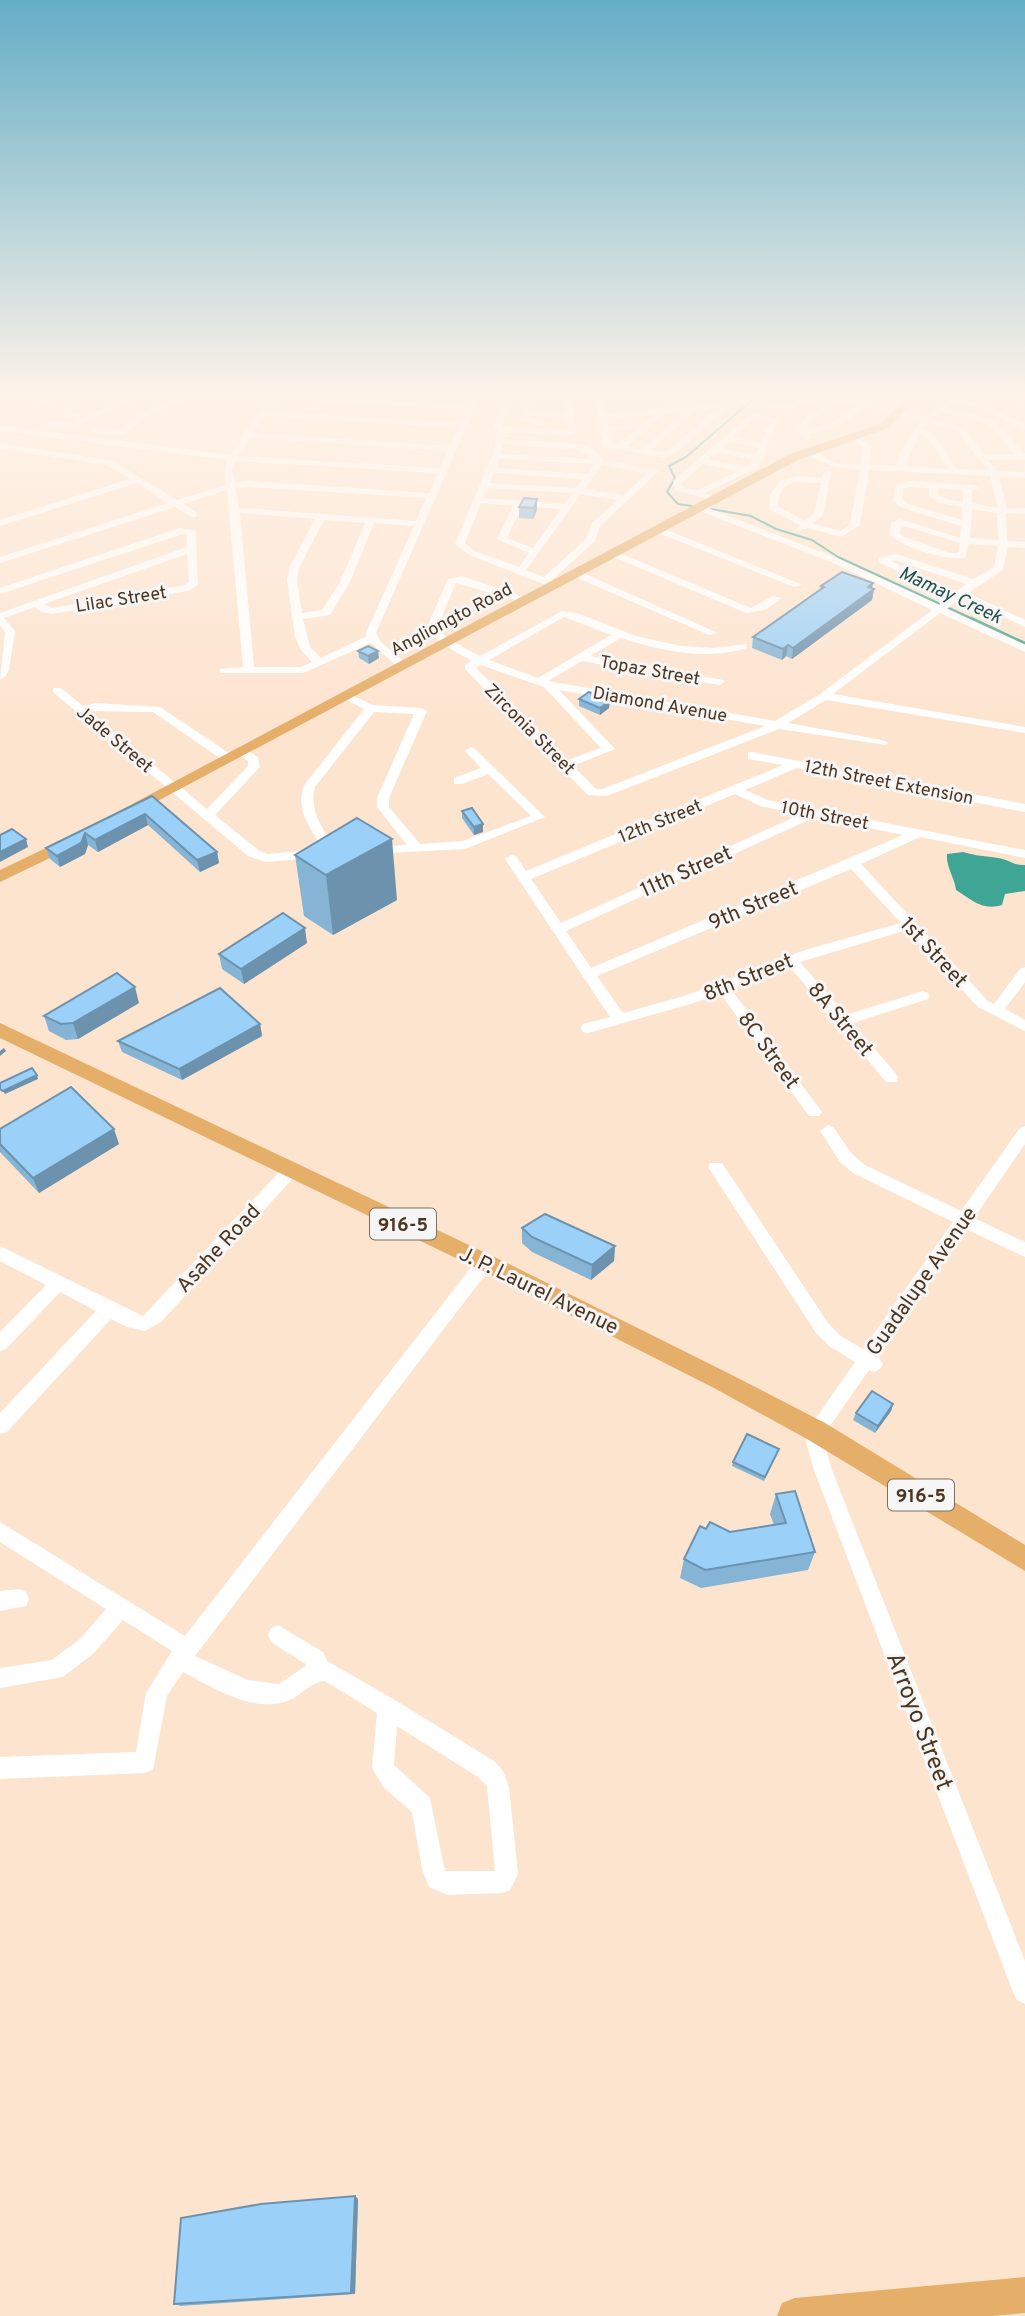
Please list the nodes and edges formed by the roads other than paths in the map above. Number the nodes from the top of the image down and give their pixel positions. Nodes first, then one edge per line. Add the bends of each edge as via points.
1 (67, 502) edge
2 (179, 502) edge
3 (234, 502) edge
4 (430, 502) edge
5 (478, 502) edge
6 (519, 502) joint
7 (571, 502) edge
8 (621, 502) edge
9 (712, 502) edge
10 (773, 502) edge
11 (821, 502) edge
12 (859, 502) edge
13 (900, 502) edge
14 (949, 502) edge
15 (967, 502) edge
16 (1001, 502) edge
17 (176, 503) junction
18 (567, 507) junction
19 (967, 507) junction
20 (700, 508) junction
21 (235, 510) junction
22 (1002, 511) junction
23 (1025, 511) edge
24 (194, 514) dead end
25 (321, 517) junction
26 (371, 520) junction
27 (0, 523) edge
28 (421, 524) junction
29 (808, 524) junction
30 (966, 524) junction
31 (659, 530) junction
32 (797, 532) dead end
33 (843, 534) junction
34 (168, 535) junction
35 (965, 541) junction
36 (1003, 544) junction
37 (1025, 545) edge
38 (192, 549) junction
39 (533, 551) junction
40 (614, 554) junction
41 (818, 554) junction
42 (0, 560) edge
43 (137, 568) junction
44 (521, 571) junction
45 (576, 574) junction
46 (977, 581) junction
47 (550, 583) junction
48 (798, 585) dead end
49 (0, 591) edge
50 (151, 594) junction
51 (959, 594) junction
52 (777, 598) dead end
53 (526, 600) junction
54 (35, 603) junction
55 (943, 606) junction
56 (297, 617) junction
57 (0, 618) edge
58 (1025, 624) edge
59 (713, 633) dead end
60 (620, 634) junction
61 (372, 638) junction
62 (446, 642) junction
63 (743, 646) dead end
64 (1025, 649) edge
65 (582, 658) junction
66 (480, 660) junction
67 (320, 663) junction
68 (403, 666) junction
69 (223, 671) dead end
70 (249, 671) junction
71 (0, 676) edge
72 (719, 682) dead end
73 (543, 683) junction
74 (57, 690) dead end
75 (347, 696) junction
76 (824, 696) junction
77 (371, 708) junction
78 (81, 710) junction
79 (775, 726) junction
80 (1025, 730) edge
81 (882, 743) dead end
82 (471, 751) dead end
83 (234, 755) junction
84 (752, 756) dead end
85 (797, 764) junction
86 (566, 765) junction
87 (489, 769) junction
88 (458, 781) dead end
89 (173, 787) junction
90 (736, 790) junction
91 (1025, 808) edge
92 (814, 813) junction
93 (208, 815) junction
94 (115, 817) edge
95 (87, 832) edge
96 (915, 833) junction
97 (417, 849) junction
98 (345, 852) junction
99 (1025, 854) edge
100 (511, 859) dead end
101 (853, 863) junction
102 (0, 877) edge
103 (523, 877) junction
104 (908, 925) junction
105 (558, 929) junction
106 (792, 960) junction
107 (1025, 972) edge
108 (589, 974) junction
109 (723, 988) junction
110 (923, 996) dead end
111 (995, 1012) junction
112 (620, 1019) junction
113 (842, 1021) junction
114 (1025, 1026) edge
115 (588, 1028) dead end
116 (0, 1030) edge
117 (891, 1078) dead end
118 (814, 1112) dead end
119 (828, 1131) dead end
120 (1025, 1137) edge
121 (716, 1167) dead end
122 (290, 1171) junction
123 (968, 1221) junction
124 (1025, 1250) edge
125 (4, 1260) edge
126 (485, 1262) junction
127 (58, 1283) junction
128 (108, 1310) junction
129 (0, 1344) edge
130 (870, 1362) junction
131 (2, 1424) edge
132 (819, 1439) junction
133 (0, 1531) edge
134 (1025, 1559) edge
135 (121, 1608) junction
136 (278, 1635) dead end
137 (182, 1654) junction
138 (320, 1669) junction
139 (0, 1678) edge
140 (388, 1707) junction
141 (0, 1768) edge
142 (1025, 1992) edge
143 (1025, 2295) edge
144 (795, 2316) edge

1 - 27 street
2 - 17 street
3 - 21 street
4 - 28 street
5 - 44 street via 460,544
6 - 18 street
6 - 39 street via 502,539
7 - 18 street
8 - 47 street via 595,525 592,539
9 - 20 main road, Angliongto Road
10 - 29 street via 780,512
11 - 29 street via 818,515
12 - 33 street via 855,525
13 - 30 street
14 - 19 street
15 - 19 street
16 - 22 street
17 - 24 street
17 - 42 street
18 - 39 street
19 - 22 street
19 - 30 street
20 - 31 main road, Angliongto Road
20 - 41 street
21 - 25 street
21 - 70 street
22 - 23 street
22 - 36 street
25 - 26 street
25 - 56 street via 294,568
26 - 28 street
26 - 56 street via 345,582 326,613
28 - 61 street
29 - 32 street
29 - 33 street
30 - 35 street
31 - 40 main road, Angliongto Road
31 - 48 street
33 - 41 street
34 - 38 street
34 - 38 street, Lilac Street via 187,529
34 - 49 street
35 - 35 street via 900,522 894,529 897,537 959,558
35 - 36 street
36 - 37 street
36 - 46 street via 999,568
38 - 43 street
38 - 50 street, Lilac Street via 193,585
39 - 44 street
40 - 45 main road, Angliongto Road
40 - 52 street via 752,611
41 - 55 street
43 - 50 street via 149,578
43 - 54 street
44 - 47 street
45 - 47 main road, Angliongto Road
45 - 59 street
46 - 51 street
46 - 51 street via 896,557 881,559
47 - 53 main road, Angliongto Road
50 - 54 street, Lilac Street via 52,611
51 - 55 street
51 - 58 street
53 - 62 main road, Angliongto Road
53 - 62 street via 454,579 431,626
54 - 57 street
55 - 64 street
55 - 76 street
56 - 67 street via 305,648
57 - 71 street via 10,631
60 - 63 street via 710,652
60 - 65 street
60 - 66 street via 562,614
61 - 67 street
61 - 68 street
62 - 66 street, Diamond Avenue
62 - 68 main road, Angliongto Road
65 - 72 street, Topaz Street
65 - 73 street
66 - 73 street, Diamond Avenue
66 - 86 street, Zirconia Street via 470,669
67 - 70 street via 298,671
68 - 75 main road, Angliongto Road
69 - 70 street
73 - 79 street, Diamond Avenue
73 - 86 street via 609,749
74 - 78 street, Jade Street
75 - 77 street
75 - 83 main road, Angliongto Road
76 - 79 street
76 - 80 street
77 - 97 street via 421,711 383,797 383,807
77 - 98 street via 304,798 305,807
78 - 83 street via 96,706 156,709
78 - 89 street, Jade Street
79 - 81 street, Diamond Avenue
79 - 86 street, Zirconia Street via 603,793 593,792
82 - 87 street
83 - 89 main road, Angliongto Road
83 - 93 street via 256,763
84 - 85 street, 12th Street Extension
85 - 90 street, 12th Street
85 - 91 street, 12th Street Extension
87 - 88 street
87 - 97 street, Jade Street via 539,817 472,844
89 - 93 street, Jade Street
89 - 94 main road, Angliongto Road
90 - 92 street, 10th Street via 757,801
90 - 103 street, 12th Street
92 - 96 street, 10th Street
92 - 105 street, 11th Street
93 - 98 street, Jade Street via 259,856
95 - 102 main road
96 - 99 street, 10th Street
96 - 101 street, 9th Street
97 - 98 street, Jade Street
100 - 103 street
101 - 104 street, 1st Street
101 - 108 street, 9th Street
103 - 105 street
104 - 106 street, 8th Street
104 - 111 street, 1st Street
105 - 108 street
106 - 109 street, 8th Street
106 - 113 street, 8A Street
107 - 111 street
108 - 112 street
109 - 112 street, 8th Street
109 - 118 street, 8C Street
110 - 113 street
111 - 114 street, 1st Street
112 - 115 street, 8th Street
113 - 117 street, 8A Street
116 - 122 main road, J. P. Laurel Avenue / 916-5
119 - 123 street via 859,1169
120 - 123 street, Guadalupe Avenue
121 - 130 street via 822,1328
122 - 126 main road, J. P. Laurel Avenue / 916-5
122 - 128 street, Asahe Road via 155,1317 145,1324
123 - 124 street
123 - 130 street, Guadalupe Avenue
125 - 127 street
126 - 132 main road, J. P. Laurel Avenue / 916-5
126 - 137 street
127 - 128 street
127 - 129 street
128 - 131 street
130 - 132 street, Guadalupe Avenue
132 - 134 main road, J. P. Laurel Avenue / 916-5
132 - 142 street, Arroyo Street
133 - 135 street
135 - 137 street
135 - 139 street via 87,1646 56,1670
136 - 138 street via 316,1659
137 - 138 street via 246,1688 271,1695 294,1689
137 - 141 street via 157,1693 145,1762
138 - 140 street
140 - 140 street via 495,1779 507,1874 502,1882 447,1884 437,1879 422,1806 383,1768
143 - 144 main road

